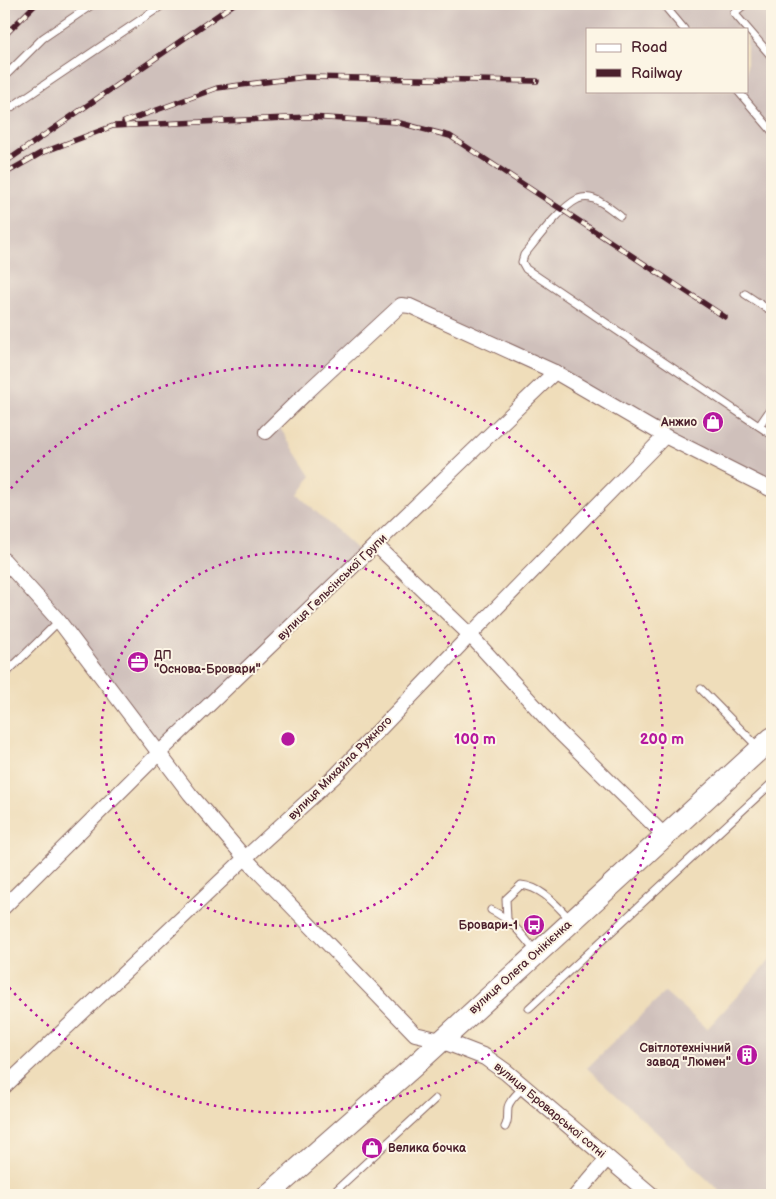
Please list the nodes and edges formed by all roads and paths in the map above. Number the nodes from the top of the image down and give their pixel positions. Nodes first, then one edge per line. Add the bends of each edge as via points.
1 (93, 4) edge
2 (164, 4) edge
3 (663, 4) edge
4 (745, 4) edge
5 (683, 28) edge
6 (747, 28) edge
7 (748, 29) edge
8 (772, 57) edge
9 (4, 78) edge
10 (739, 92) edge
11 (4, 112) edge
12 (772, 131) edge
13 (620, 216) dead end
14 (745, 294) dead end
15 (772, 312) edge
16 (555, 372) junction
17 (772, 407) edge
18 (759, 426) junction
19 (266, 432) dead end
20 (665, 436) junction
21 (772, 436) edge
22 (772, 490) edge
23 (376, 545) junction
24 (4, 560) edge
25 (59, 621) junction
26 (470, 635) junction
27 (4, 675) edge
28 (701, 690) dead end
29 (766, 744) edge
30 (159, 753) junction
31 (772, 783) edge
32 (665, 836) junction
33 (246, 858) junction
34 (4, 907) edge
35 (491, 910) dead end
36 (507, 919) junction
37 (571, 921) junction
38 (536, 953) junction
39 (529, 1008) dead end
40 (441, 1040) junction
41 (4, 1087) edge
42 (524, 1087) junction
43 (435, 1099) dead end
44 (505, 1128) dead end
45 (608, 1158) junction
46 (268, 1195) edge
47 (331, 1195) edge
48 (576, 1195) edge
49 (651, 1195) edge

1 - 9 lane via 43,38
2 - 11 lane
3 - 5 lane
4 - 6 lane via 734,13
7 - 8 lane
10 - 12 lane
13 - 18 lane via 594,199 580,198 558,215 524,255 522,262 526,269
14 - 15 lane
16 - 19 street via 410,306 401,305
16 - 20 street
16 - 23 street, вулиця Гельсінської Групи
17 - 18 lane
18 - 21 lane
20 - 22 street
20 - 26 street, вулиця Михайла Ружного
23 - 26 street
23 - 30 street, вулиця Гельсінської Групи
24 - 25 street
25 - 27 lane
25 - 30 street
26 - 32 street via 554,727
26 - 33 street, вулиця Михайла Ружного via 335,776
28 - 29 lane
29 - 32 main road, вулиця Олега Онікієнка
30 - 33 street
30 - 34 street, вулиця Гельсінської Групи
31 - 39 lane
32 - 37 main road, вулиця Олега Онікієнка
33 - 40 street via 415,1034
33 - 41 street, вулиця Михайла Ружного
35 - 36 lane
36 - 37 lane via 506,899 521,885 546,895
36 - 38 lane
37 - 38 main road, вулиця Олега Онікієнка
38 - 40 main road, вулиця Олега Онікієнка
40 - 42 street, вулиця Броварської сотні via 485,1057
40 - 46 main road, вулиця Олега Онікієнка
42 - 44 lane via 508,1106
42 - 45 street, вулиця Броварської сотні
43 - 47 lane
45 - 48 street
45 - 49 street, вулиця Броварської сотні

